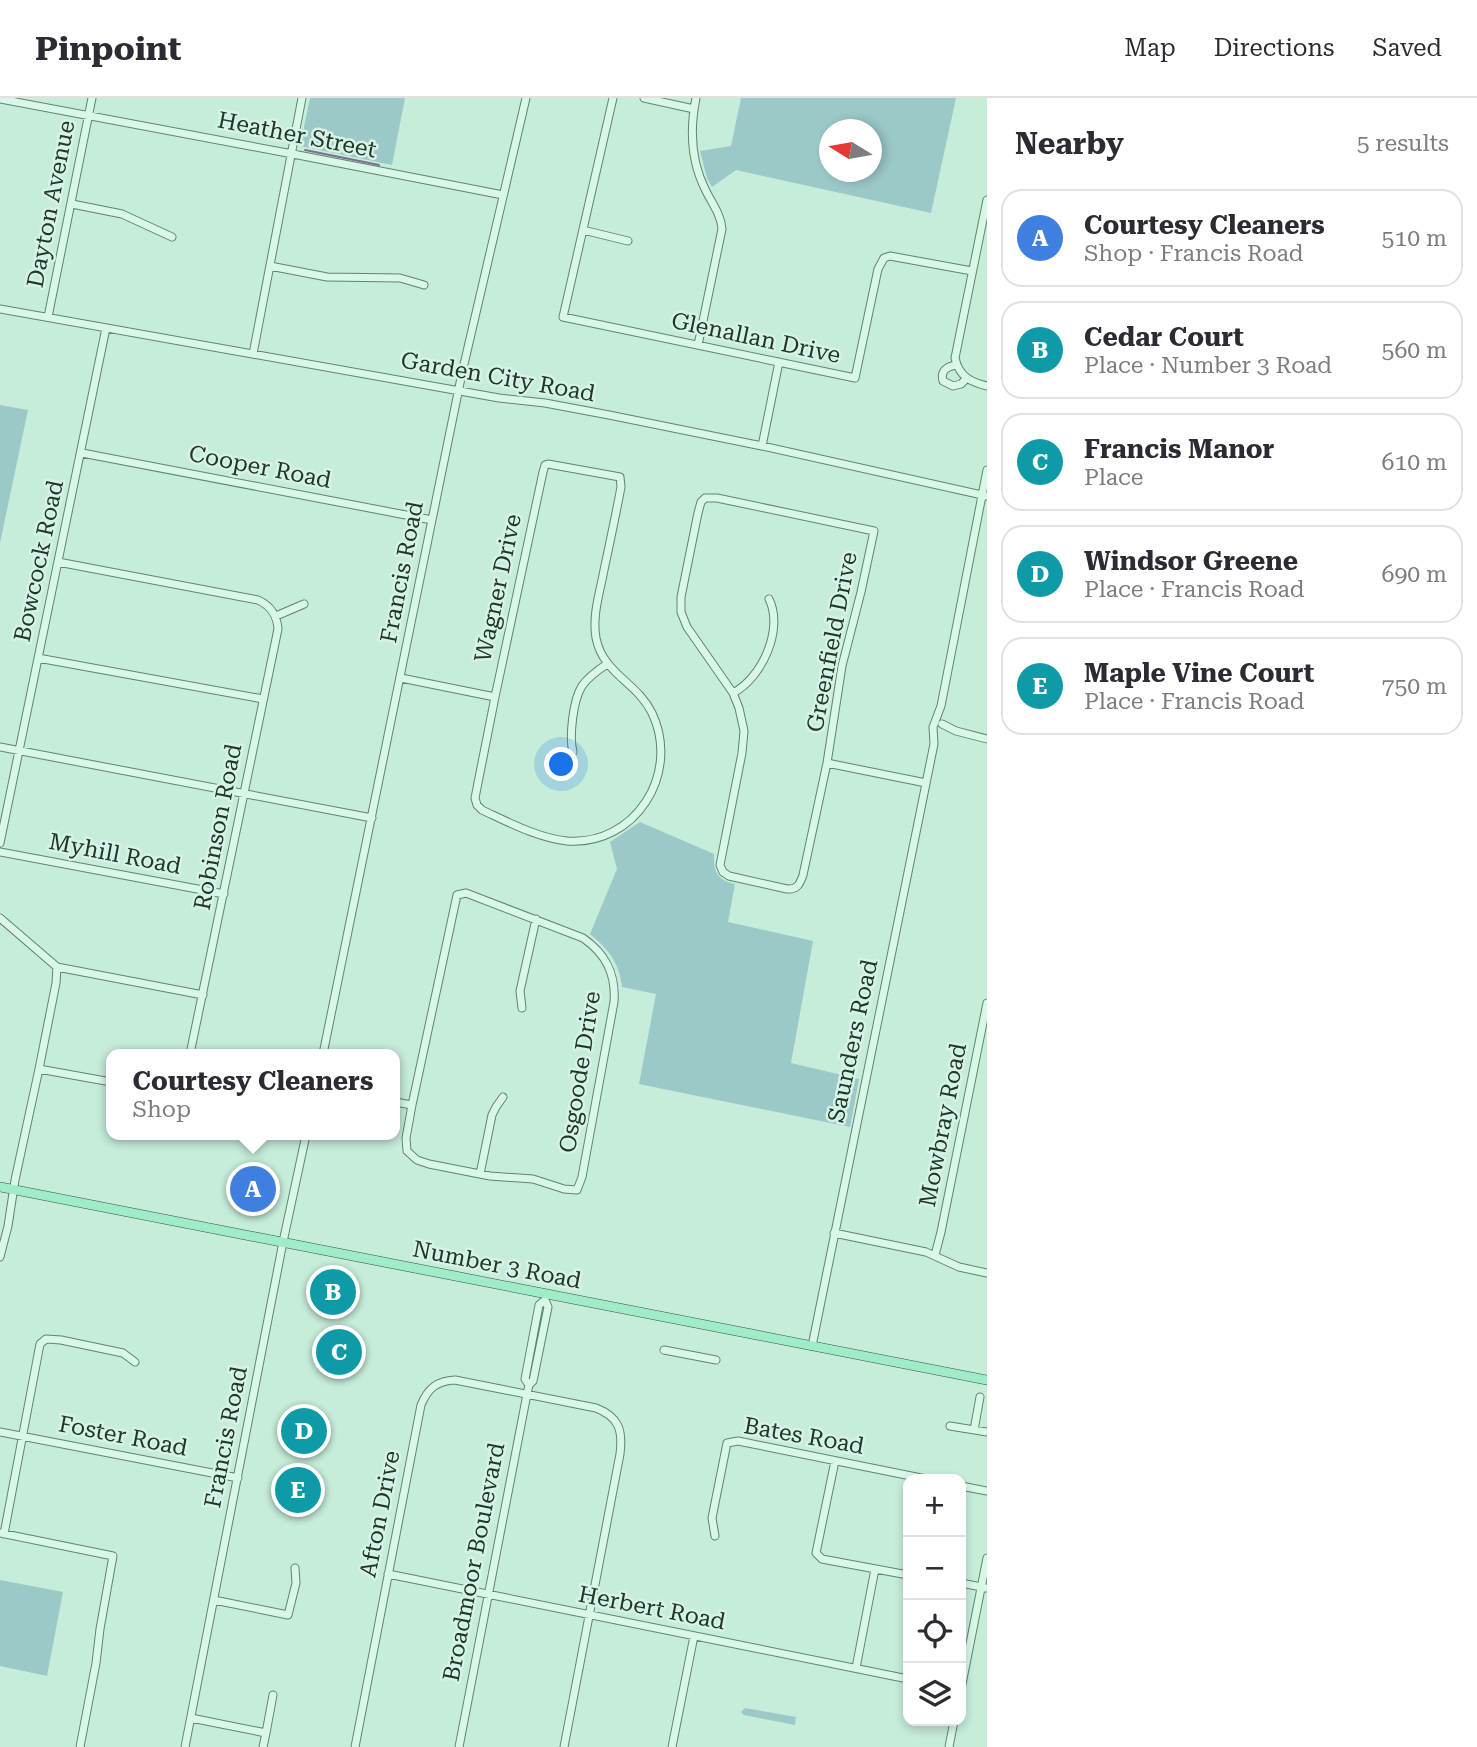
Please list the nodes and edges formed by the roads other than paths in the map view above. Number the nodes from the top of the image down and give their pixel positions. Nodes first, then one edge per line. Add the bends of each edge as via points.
1 (92, 98) edge
2 (302, 98) edge
3 (526, 98) edge
4 (613, 98) edge
5 (644, 98) edge
6 (696, 98) edge
7 (0, 99) edge
8 (694, 109) junction
9 (88, 116) junction
10 (292, 153) junction
11 (503, 195) junction
12 (987, 200) edge
13 (72, 204) junction
14 (583, 230) junction
15 (172, 237) dead end
16 (628, 241) dead end
17 (270, 267) junction
18 (972, 271) junction
19 (424, 285) dead end
20 (0, 309) edge
21 (48, 317) junction
22 (106, 328) junction
23 (698, 345) junction
24 (253, 354) junction
25 (779, 362) junction
26 (957, 365) junction
27 (966, 379) junction
28 (987, 386) edge
29 (459, 390) junction
30 (762, 446) junction
31 (82, 453) junction
32 (987, 470) edge
33 (984, 495) edge
34 (432, 520) junction
35 (58, 562) junction
36 (769, 599) dead end
37 (304, 604) dead end
38 (274, 612) junction
39 (38, 658) junction
40 (607, 664) junction
41 (401, 678) junction
42 (733, 692) junction
43 (495, 697) junction
44 (263, 699) junction
45 (939, 728) junction
46 (987, 739) edge
47 (0, 747) edge
48 (19, 750) junction
49 (573, 752) dead end
50 (827, 763) junction
51 (926, 783) junction
52 (244, 793) junction
53 (372, 818) junction
54 (0, 844) edge
55 (0, 852) edge
56 (224, 894) junction
57 (0, 918) edge
58 (536, 919) junction
59 (57, 967) junction
60 (203, 995) junction
61 (987, 1003) edge
62 (522, 1008) dead end
63 (191, 1049) edge
64 (324, 1049) edge
65 (39, 1069) junction
66 (106, 1081) edge
67 (503, 1097) dead end
68 (400, 1103) edge
69 (412, 1105) junction
70 (305, 1140) edge
71 (480, 1174) junction
72 (0, 1187) edge
73 (14, 1189) junction
74 (834, 1233) junction
75 (283, 1242) junction
76 (935, 1255) junction
77 (0, 1257) edge
78 (987, 1273) edge
79 (546, 1297) junction
80 (812, 1346) junction
81 (664, 1350) dead end
82 (716, 1360) dead end
83 (135, 1362) dead end
84 (987, 1381) edge
85 (528, 1390) junction
86 (981, 1397) dead end
87 (950, 1426) dead end
88 (974, 1430) junction
89 (0, 1432) edge
90 (987, 1432) edge
91 (22, 1436) junction
92 (835, 1461) junction
93 (903, 1474) edge
94 (238, 1478) junction
95 (966, 1487) edge
96 (987, 1491) edge
97 (2, 1533) edge
98 (715, 1536) dead end
99 (987, 1558) edge
100 (295, 1568) dead end
101 (874, 1569) junction
102 (388, 1574) junction
103 (903, 1574) edge
104 (966, 1585) edge
105 (984, 1587) edge
106 (488, 1594) junction
107 (214, 1600) junction
108 (589, 1614) junction
109 (694, 1636) junction
110 (966, 1667) edge
111 (856, 1668) junction
112 (903, 1678) edge
113 (273, 1695) dead end
114 (191, 1718) junction
115 (953, 1726) edge
116 (266, 1733) junction
117 (80, 1747) edge
118 (185, 1747) edge
119 (263, 1747) edge
120 (355, 1747) edge
121 (459, 1747) edge
122 (564, 1747) edge
123 (672, 1747) edge
124 (949, 1747) edge

1 - 9 street, Dayton Avenue
2 - 10 street
3 - 11 street, Francis Road
4 - 14 street
5 - 8 street
6 - 8 street
7 - 9 street, Heather Street
8 - 23 street via 696,162 722,229
9 - 10 street, Heather Street
9 - 13 street, Dayton Avenue
10 - 11 street, Heather Street
10 - 17 street
11 - 29 street, Francis Road
12 - 18 street
13 - 15 street via 122,214
13 - 21 street, Dayton Avenue
14 - 16 street
14 - 23 street, Glenallan Drive via 563,317
17 - 19 street via 327,277 400,278
17 - 24 street
18 - 25 street, Glenallan Drive via 885,257 877,269 855,378
18 - 26 street
20 - 21 street, Garden City Road
21 - 22 street, Garden City Road
22 - 24 street, Garden City Road
22 - 31 street, Bowcock Road
23 - 25 street, Glenallan Drive
24 - 29 street, Garden City Road
25 - 30 street
26 - 27 street
26 - 27 street via 942,373 943,380 953,386
27 - 28 street
29 - 30 street, Garden City Road
29 - 34 street, Francis Road
30 - 33 street, Garden City Road
31 - 34 street, Cooper Road
31 - 35 street, Bowcock Road
32 - 33 street, Saunders Road
33 - 45 street, Saunders Road
34 - 41 street, Francis Road
35 - 38 street via 258,600
35 - 39 street, Bowcock Road
36 - 42 street via 774,620 765,659 755,675
37 - 38 street
38 - 44 street, Robinson Road via 278,629
39 - 44 street
39 - 48 street, Bowcock Road
40 - 43 street, Wagner Drive via 652,713 661,759 653,790 642,808 617,830 596,838 555,839 477,805 475,795
40 - 43 street, Wagner Drive via 596,638 595,616 620,477 545,465
40 - 49 street via 580,690 570,741
41 - 43 street
41 - 53 street, Francis Road
42 - 50 street, Greenfield Drive via 743,742 720,857 726,874 786,889 797,887
42 - 50 street, Greenfield Drive via 681,612 701,502 717,498 874,531 842,666
44 - 52 street, Robinson Road
45 - 46 street
45 - 51 street, Saunders Road
47 - 48 street
48 - 52 street
48 - 54 street, Bowcock Road
50 - 51 street
51 - 74 street, Saunders Road
52 - 53 street
52 - 56 street, Robinson Road
53 - 64 street, Francis Road
55 - 56 street, Myhill Road
56 - 60 street, Robinson Road
57 - 59 street
58 - 62 street via 520,991
58 - 69 street, Osgoode Drive via 466,893 457,895
58 - 71 street, Osgoode Drive via 593,944 610,965 613,978 613,1005 582,1177 577,1190
59 - 60 street
59 - 65 street
60 - 63 street, Robinson Road
61 - 76 street, Mowbray Road
65 - 66 street
65 - 73 street
67 - 71 street via 492,1115
68 - 69 street
69 - 71 street via 405,1144 410,1155 429,1164
70 - 75 street, Francis Road
72 - 73 main road, Number 3 Road
73 - 75 main road, Number 3 Road
73 - 77 street
74 - 76 street
74 - 80 street, Saunders Road
75 - 79 main road, Number 3 Road
75 - 94 street, Francis Road
76 - 78 street
79 - 80 main road, Number 3 Road
79 - 85 street, Broadmoor Boulevard via 539,1306 525,1379
80 - 84 main road, Number 3 Road
81 - 82 street
83 - 91 street via 123,1353 44,1340 37,1351
85 - 102 street, Afton Drive via 455,1380 437,1383 427,1393 419,1412
85 - 106 street, Broadmoor Boulevard
85 - 108 street via 603,1411 620,1430 620,1454
86 - 88 street
87 - 88 street
88 - 90 street
89 - 91 street, Foster Road
91 - 94 street, Foster Road
91 - 97 street
92 - 93 street, Bates Road
92 - 98 street, Bates Road via 738,1441 727,1443 712,1518
92 - 101 street via 816,1553 822,1559
94 - 107 street, Francis Road
95 - 96 street
97 - 117 street via 113,1556
99 - 105 street
100 - 107 street via 288,1615
101 - 103 street
101 - 111 street
102 - 106 street, Herbert Road
102 - 120 street, Afton Drive
104 - 105 street
105 - 110 street
106 - 108 street, Herbert Road
106 - 121 street, Broadmoor Boulevard
107 - 114 street, Francis Road
108 - 109 street, Herbert Road
108 - 122 street
109 - 111 street, Herbert Road
109 - 123 street
111 - 112 street, Herbert Road
113 - 116 street
114 - 116 street
114 - 118 street, Francis Road
115 - 124 street
116 - 119 street

